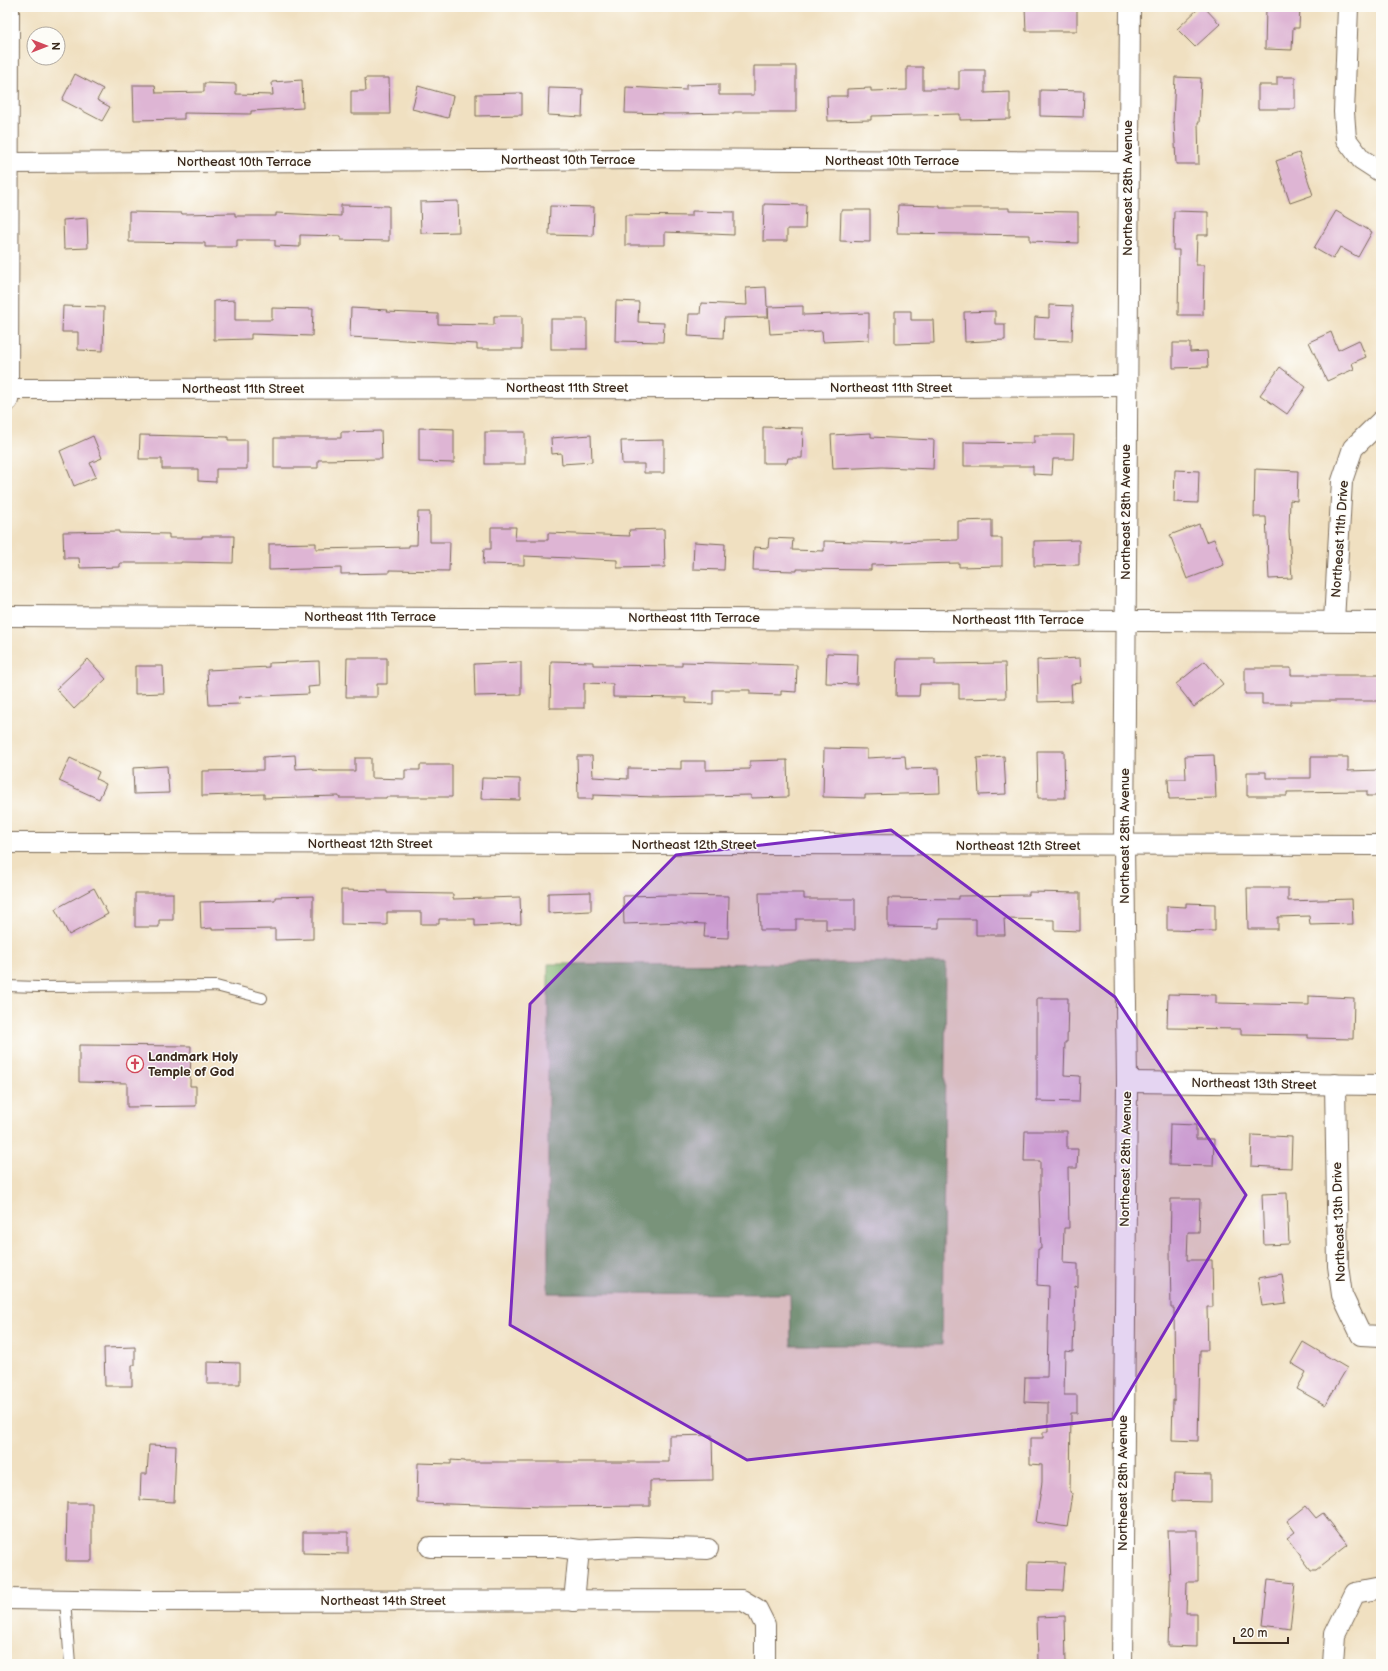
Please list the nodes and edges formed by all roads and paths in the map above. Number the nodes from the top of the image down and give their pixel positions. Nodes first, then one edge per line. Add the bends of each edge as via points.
1 (8, 7) edge
2 (1130, 7) edge
3 (1348, 7) edge
4 (1128, 162) junction
5 (8, 163) edge
6 (1381, 172) edge
7 (1126, 386) junction
8 (7, 389) edge
9 (7, 400) edge
10 (1381, 421) edge
11 (7, 616) edge
12 (1126, 620) junction
13 (1334, 621) junction
14 (1381, 622) edge
15 (7, 843) edge
16 (1381, 845) edge
17 (1124, 846) junction
18 (7, 986) edge
19 (262, 998) dead end
20 (1127, 1082) junction
21 (1335, 1084) junction
22 (1381, 1085) edge
23 (1381, 1336) edge
24 (430, 1547) dead end
25 (708, 1549) dead end
26 (579, 1550) junction
27 (1381, 1588) edge
28 (7, 1599) edge
29 (65, 1600) junction
30 (574, 1601) junction
31 (70, 1664) edge
32 (765, 1664) edge
33 (1122, 1664) edge
34 (1333, 1664) edge

1 - 5 main road
2 - 4 street, Northeast 28th Avenue
3 - 6 street via 1344,112 1346,139 1361,159
4 - 5 street, Northeast 10th Terrace via 635,160
4 - 7 street, Northeast 28th Avenue
5 - 8 main road
7 - 8 street, Northeast 11th Street
7 - 12 street, Northeast 28th Avenue
8 - 9 main road
10 - 13 street, Northeast 11th Drive via 1353,448 1342,481
11 - 12 street, Northeast 11th Terrace
12 - 13 street, Northeast 11th Terrace
12 - 17 street, Northeast 28th Avenue
13 - 14 street, Northeast 11th Terrace
15 - 17 street, Northeast 12th Street
16 - 17 street, Northeast 12th Street
17 - 20 street, Northeast 28th Avenue
18 - 19 lane via 216,986
20 - 21 street, Northeast 13th Street
20 - 33 street, Northeast 28th Avenue
21 - 22 street, Northeast 13th Street
21 - 23 street, Northeast 13th Drive via 1338,1266 1342,1295 1361,1334
24 - 26 street via 559,1547
25 - 26 street via 636,1547
26 - 30 street
27 - 34 street via 1355,1594 1334,1634
28 - 29 street, Northeast 14th Street
29 - 30 street, Northeast 14th Street
29 - 31 lane
30 - 32 street, Northeast 14th Street via 742,1600 757,1609 765,1625

